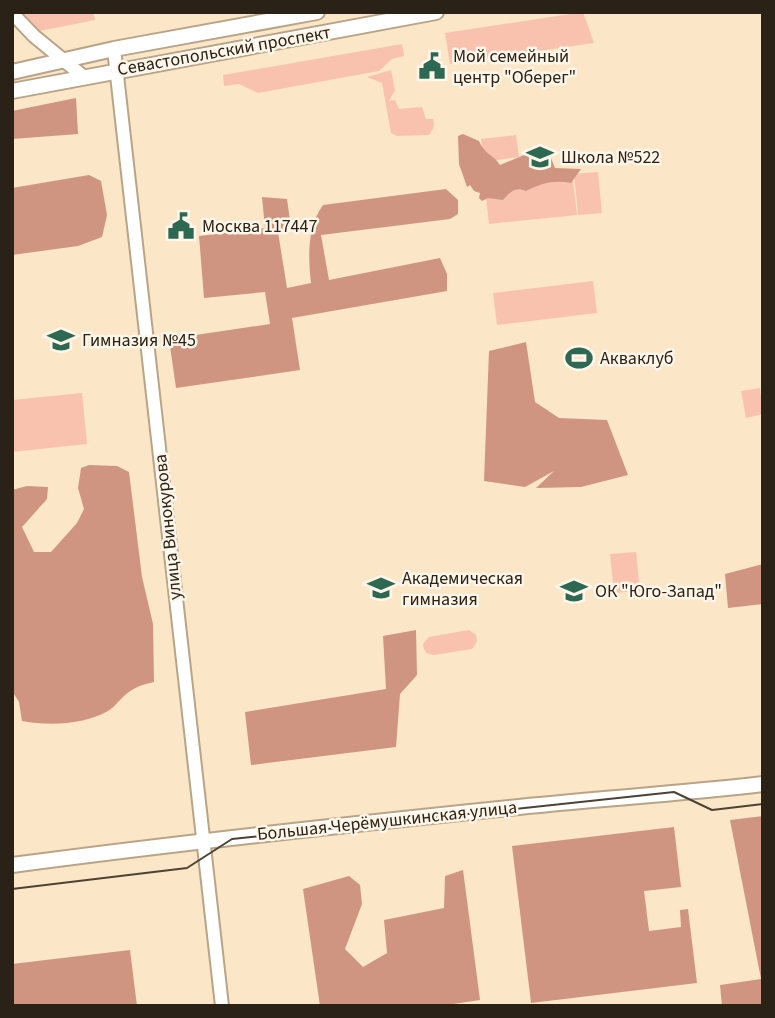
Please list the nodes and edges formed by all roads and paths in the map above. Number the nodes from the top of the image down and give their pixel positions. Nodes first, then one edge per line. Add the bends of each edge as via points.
1 (317, 12) edge
2 (436, 12) edge
3 (12, 13) edge
4 (114, 49) junction
5 (64, 61) junction
6 (116, 70) junction
7 (12, 72) edge
8 (84, 77) junction
9 (12, 91) edge
10 (763, 784) edge
11 (203, 841) junction
12 (12, 865) edge
13 (222, 1006) edge

1 - 4 main road, Севастопольский проспект
2 - 6 main road, Севастопольский проспект
3 - 5 street
4 - 5 main road, Севастопольский проспект
4 - 6 street, улица Винокурова
5 - 7 main road, Севастопольский проспект
5 - 8 street
6 - 8 main road, Севастопольский проспект
6 - 11 street, улица Винокурова
8 - 9 main road, Севастопольский проспект
10 - 11 main road, Большая Черёмушкинская улица
11 - 12 main road, Большая Черёмушкинская улица
11 - 13 street, улица Винокурова

